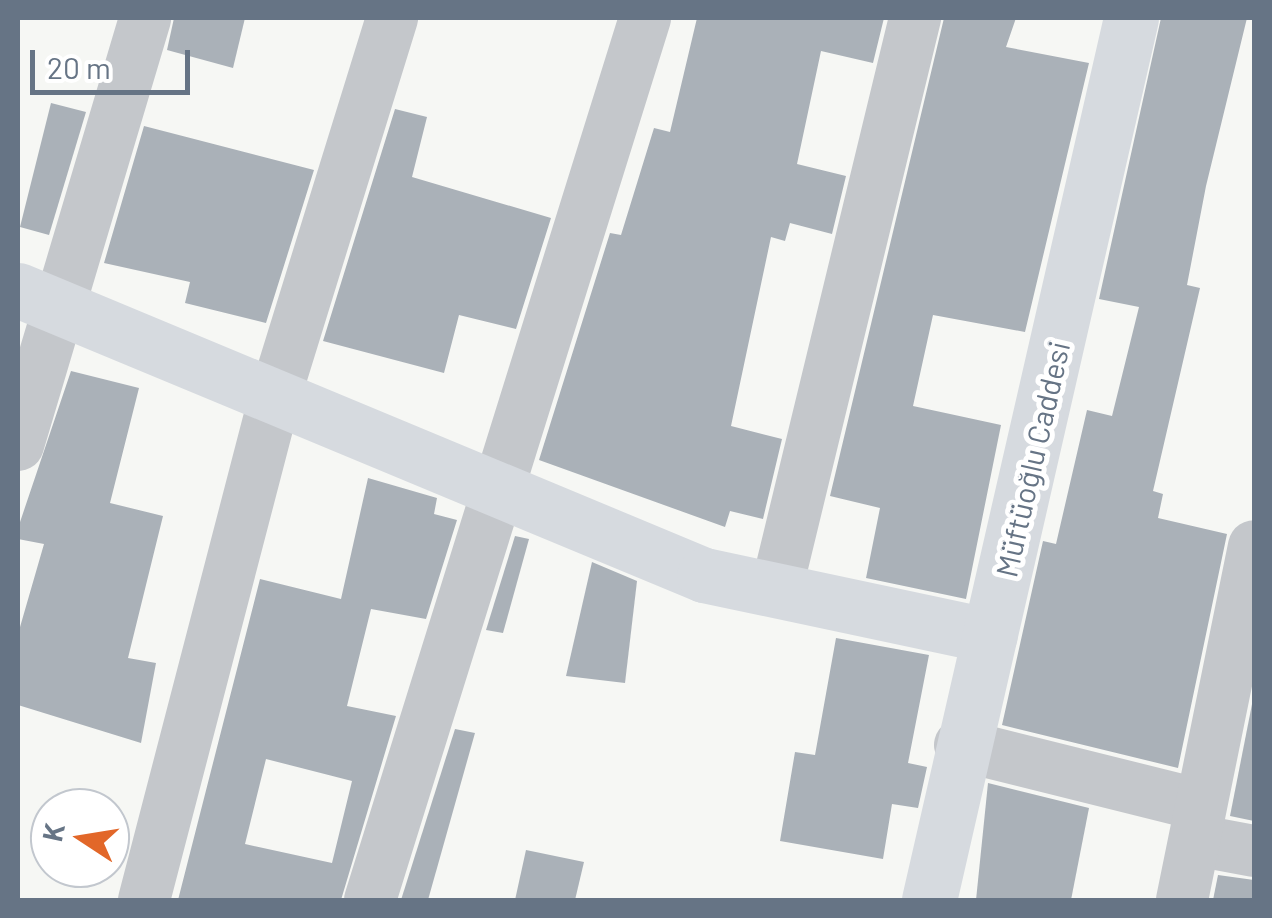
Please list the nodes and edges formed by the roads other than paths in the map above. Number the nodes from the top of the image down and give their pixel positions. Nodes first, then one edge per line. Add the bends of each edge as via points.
1 (145, 18) edge
2 (392, 18) edge
3 (645, 18) edge
4 (915, 18) edge
5 (1131, 18) edge
6 (36, 298) edge
7 (276, 394) junction
8 (18, 445) edge
9 (500, 490) junction
10 (1254, 546) edge
11 (776, 591) junction
12 (990, 636) junction
13 (960, 746) junction
14 (1198, 823) junction
15 (1254, 851) edge
16 (144, 900) edge
17 (370, 900) edge
18 (929, 900) edge
19 (1182, 900) edge

1 - 6 street
2 - 7 street
3 - 9 street
4 - 11 street
5 - 12 street, Müftüoğlu Caddesi
6 - 7 street
6 - 8 street
7 - 9 street
7 - 16 street
9 - 11 street via 704,575
9 - 17 street
10 - 14 street
11 - 12 street
12 - 13 street, Müftüoğlu Caddesi
13 - 14 street
13 - 18 street, Müftüoğlu Caddesi
14 - 15 street
14 - 19 street

